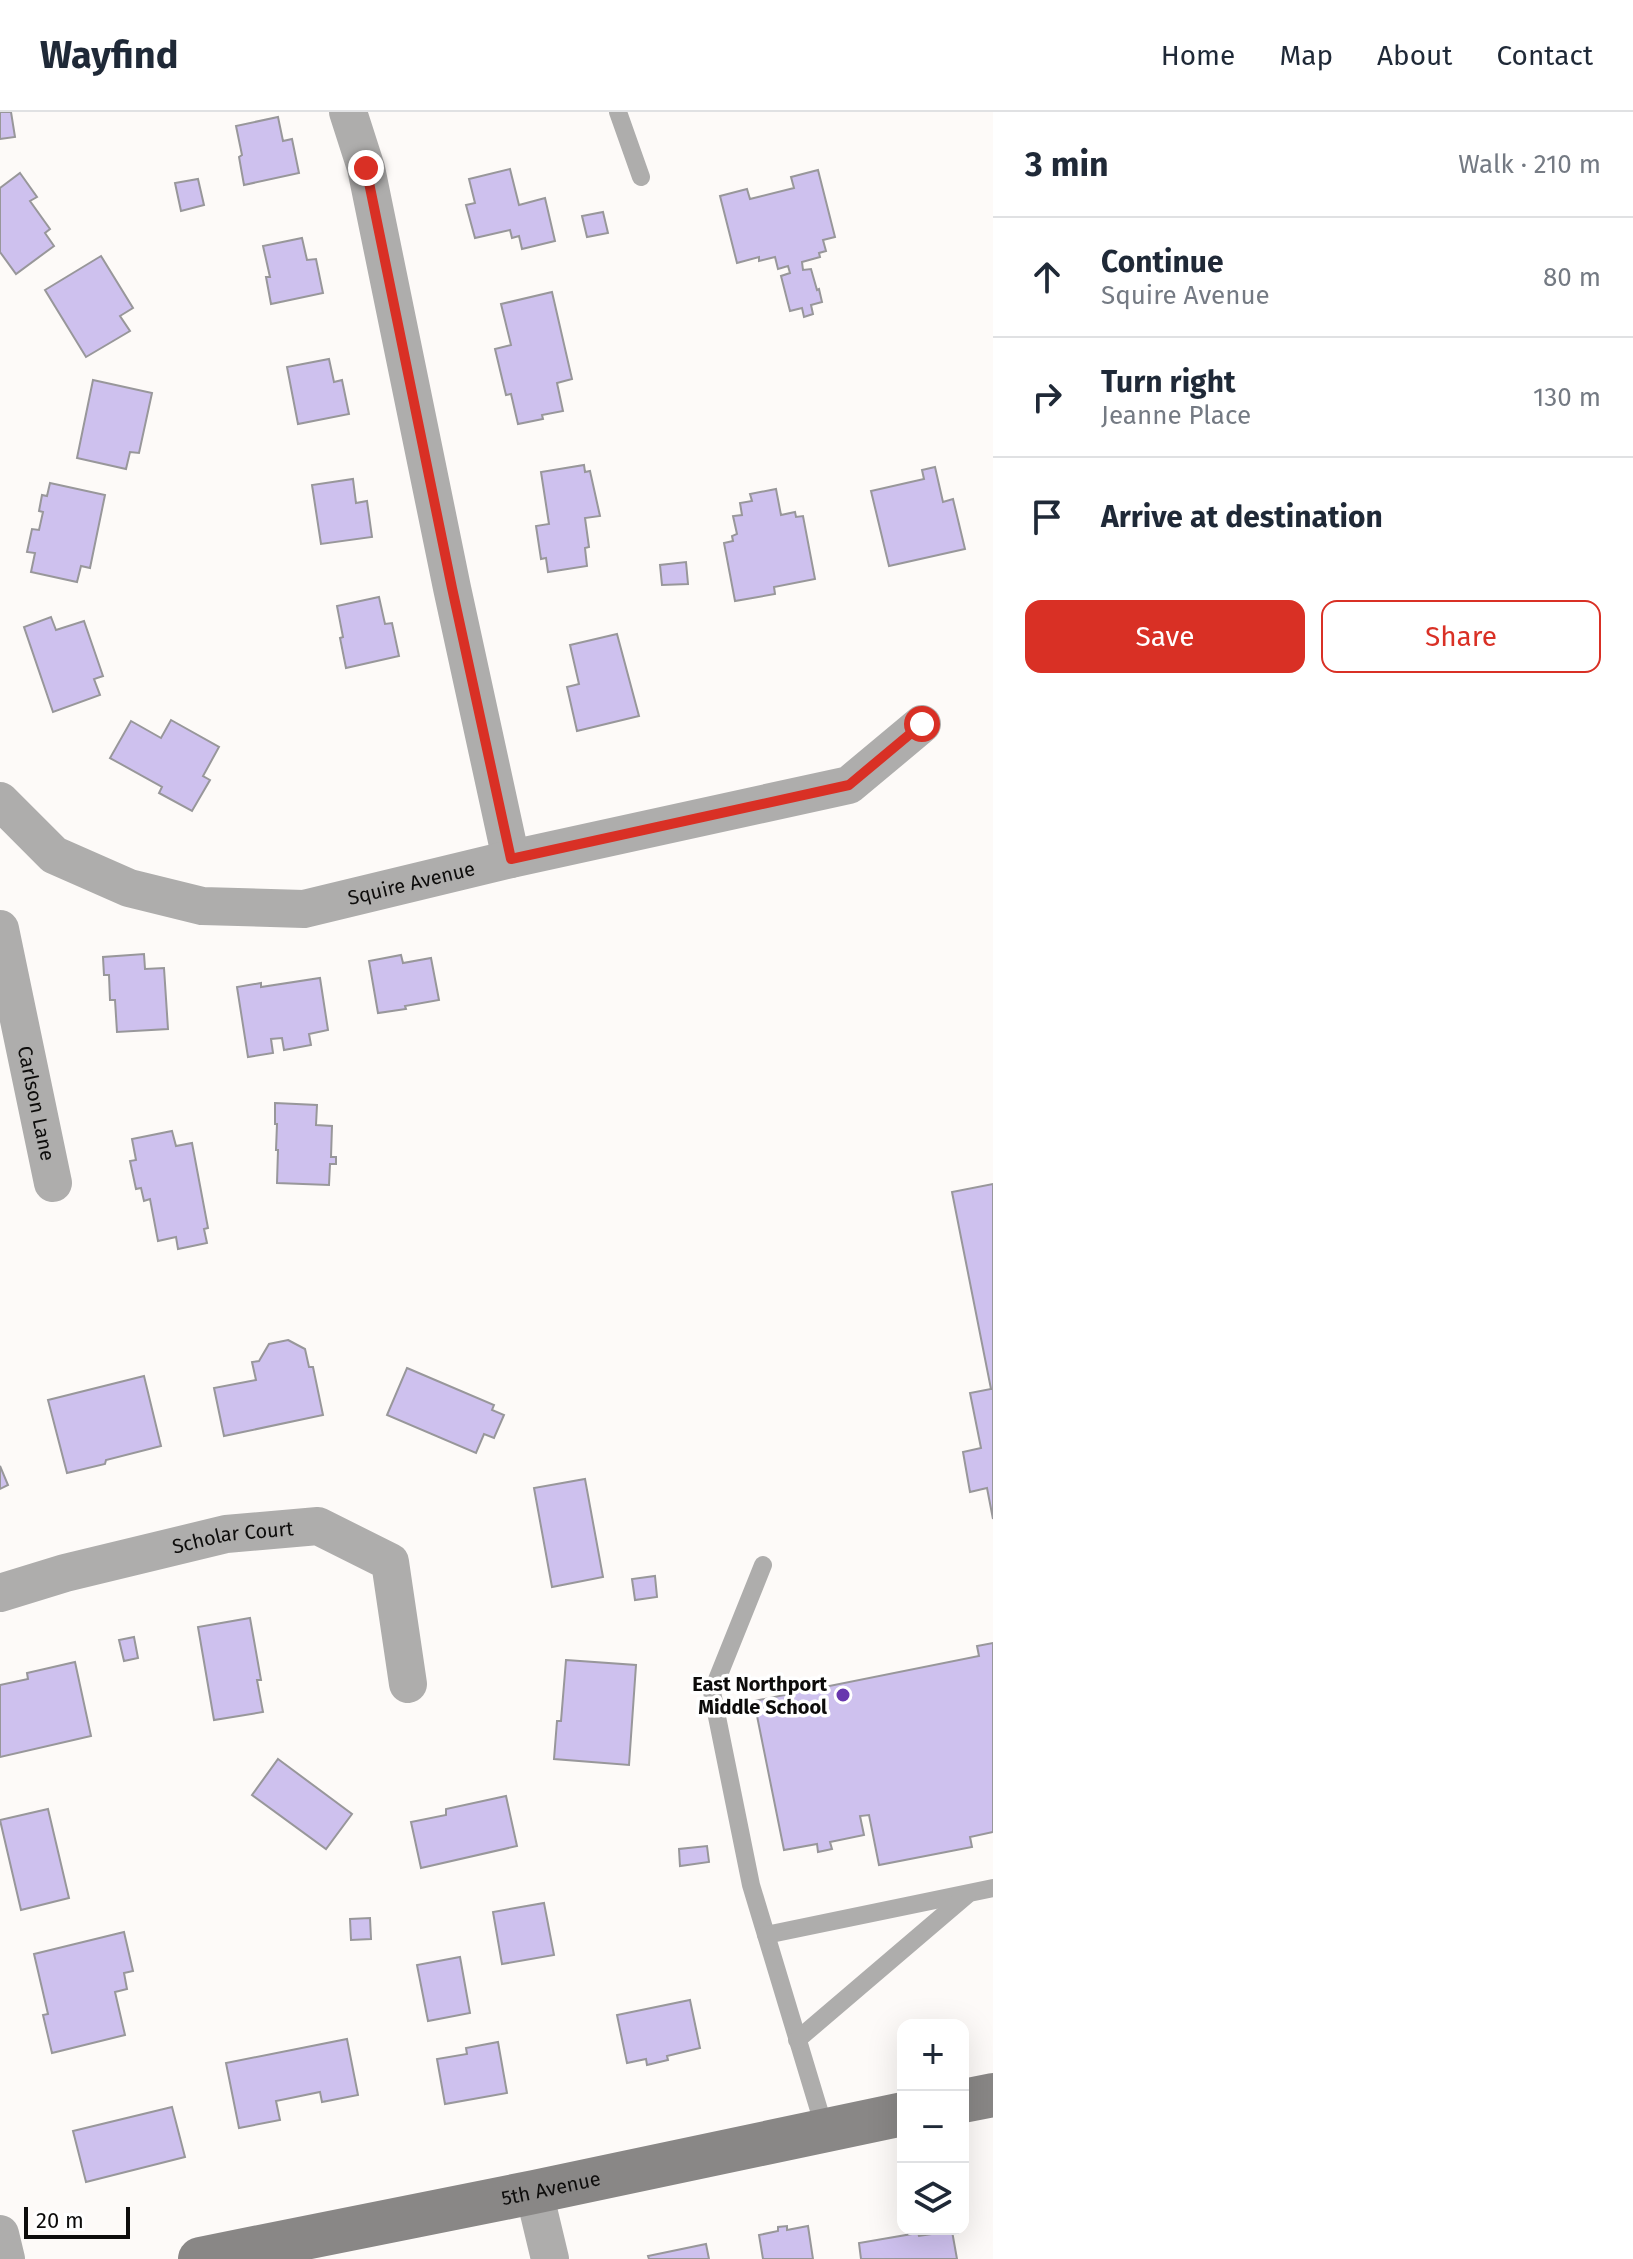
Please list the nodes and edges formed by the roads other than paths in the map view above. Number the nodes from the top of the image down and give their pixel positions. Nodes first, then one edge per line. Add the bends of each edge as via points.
1 (348, 112) edge
2 (618, 112) edge
3 (641, 177) dead end
4 (922, 724) dead end
5 (0, 801) edge
6 (511, 859) junction
7 (0, 929) edge
8 (53, 1183) dead end
9 (763, 1565) dead end
10 (0, 1593) edge
11 (408, 1684) dead end
12 (993, 1888) edge
13 (969, 1893) junction
14 (766, 1935) junction
15 (797, 2040) junction
16 (993, 2095) edge
17 (969, 2100) edge
18 (897, 2115) edge
19 (825, 2130) junction
20 (534, 2192) junction
21 (0, 2234) edge
22 (6, 2259) edge
23 (200, 2259) edge
24 (550, 2259) edge

1 - 6 street via 366,168
2 - 3 lane
4 - 6 street, Squire Avenue via 849,785
5 - 6 street, Squire Avenue via 54,855 129,888 202,906 304,909
7 - 8 street, Carlson Lane
9 - 14 lane via 712,1692
10 - 11 street, Scholar Court via 226,1534 318,1526 390,1562
12 - 13 lane
13 - 14 lane
13 - 15 lane
14 - 15 lane
15 - 19 lane
16 - 17 street
18 - 19 street, 5th Avenue
19 - 20 street, 5th Avenue
20 - 23 street, 5th Avenue
20 - 24 street
21 - 22 street

